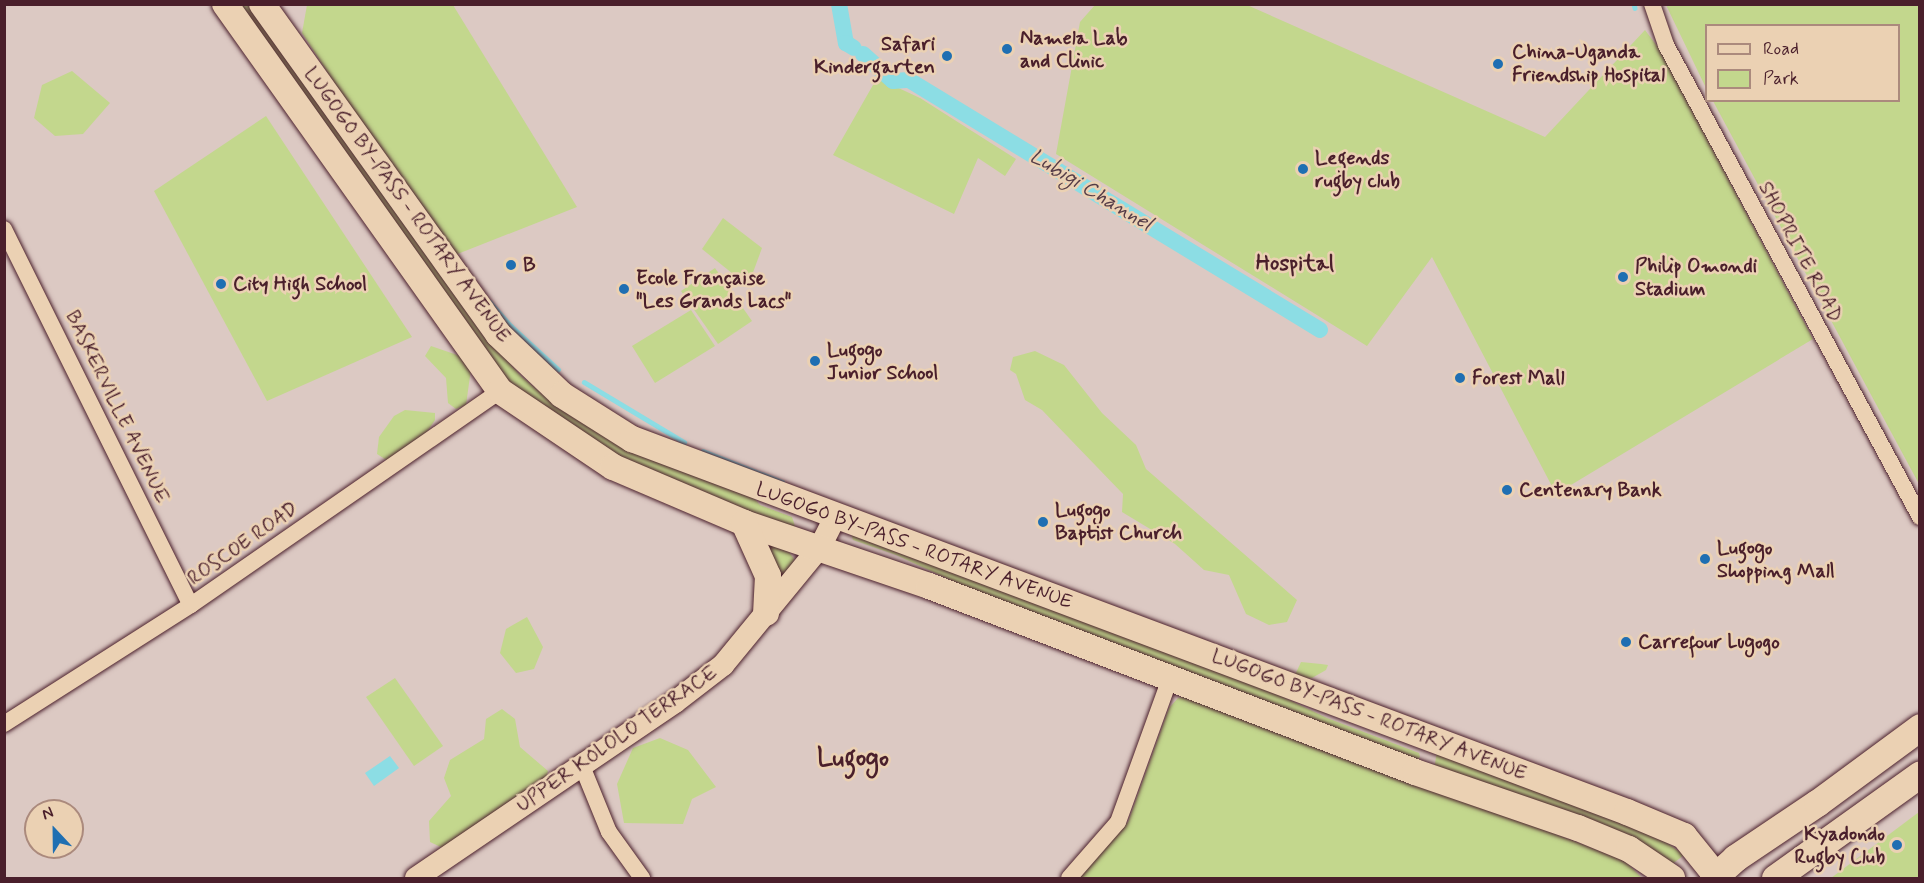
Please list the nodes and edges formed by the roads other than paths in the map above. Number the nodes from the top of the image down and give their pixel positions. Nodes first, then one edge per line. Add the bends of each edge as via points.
1 (225, 4) edge
2 (262, 4) edge
3 (1652, 4) edge
4 (4, 229) edge
5 (500, 391) junction
6 (836, 516) junction
7 (1920, 517) edge
8 (744, 523) junction
9 (820, 547) junction
10 (941, 555) junction
11 (929, 586) junction
12 (191, 605) junction
13 (765, 613) junction
14 (1170, 678) junction
15 (4, 724) edge
16 (1920, 727) edge
17 (1423, 739) junction
18 (582, 766) junction
19 (1415, 772) junction
20 (1920, 774) edge
21 (1716, 877) edge
22 (416, 879) edge
23 (642, 879) edge
24 (1069, 879) edge
25 (1672, 879) edge
26 (1774, 879) edge

1 - 5 main road, LUGOGO BY-PASS - ROTARY AVENUE
2 - 6 main road, LUGOGO BY-PASS - ROTARY AVENUE via 498,334 528,365 562,395 632,439
3 - 7 street, SHOPRITE ROAD via 1666,45
4 - 12 street, BASKERVILLE AVENUE
5 - 8 main road, LUGOGO BY-PASS - ROTARY AVENUE via 613,468
5 - 12 street, ROSCOE ROAD
6 - 9 main road, UPPER KOLOLO TERRACE
6 - 10 main road, LUGOGO BY-PASS - ROTARY AVENUE
8 - 9 main road, LUGOGO BY-PASS - ROTARY AVENUE
8 - 13 main road via 768,576
9 - 11 main road, LUGOGO BY-PASS - ROTARY AVENUE
9 - 13 main road, UPPER KOLOLO TERRACE
10 - 11 main road
10 - 17 main road, LUGOGO BY-PASS - ROTARY AVENUE via 1180,643
11 - 14 main road, LUGOGO BY-PASS - ROTARY AVENUE
12 - 15 street, ROSCOE ROAD
13 - 18 main road, UPPER KOLOLO TERRACE via 723,665
14 - 19 main road, LUGOGO BY-PASS - ROTARY AVENUE
14 - 24 street via 1118,822
16 - 21 highway
17 - 19 main road via 1430,757
17 - 21 main road, LUGOGO BY-PASS - ROTARY AVENUE via 1684,836
18 - 22 main road, UPPER KOLOLO TERRACE
18 - 23 street via 609,832
19 - 25 main road, LUGOGO BY-PASS - ROTARY AVENUE via 1629,849
20 - 26 highway

